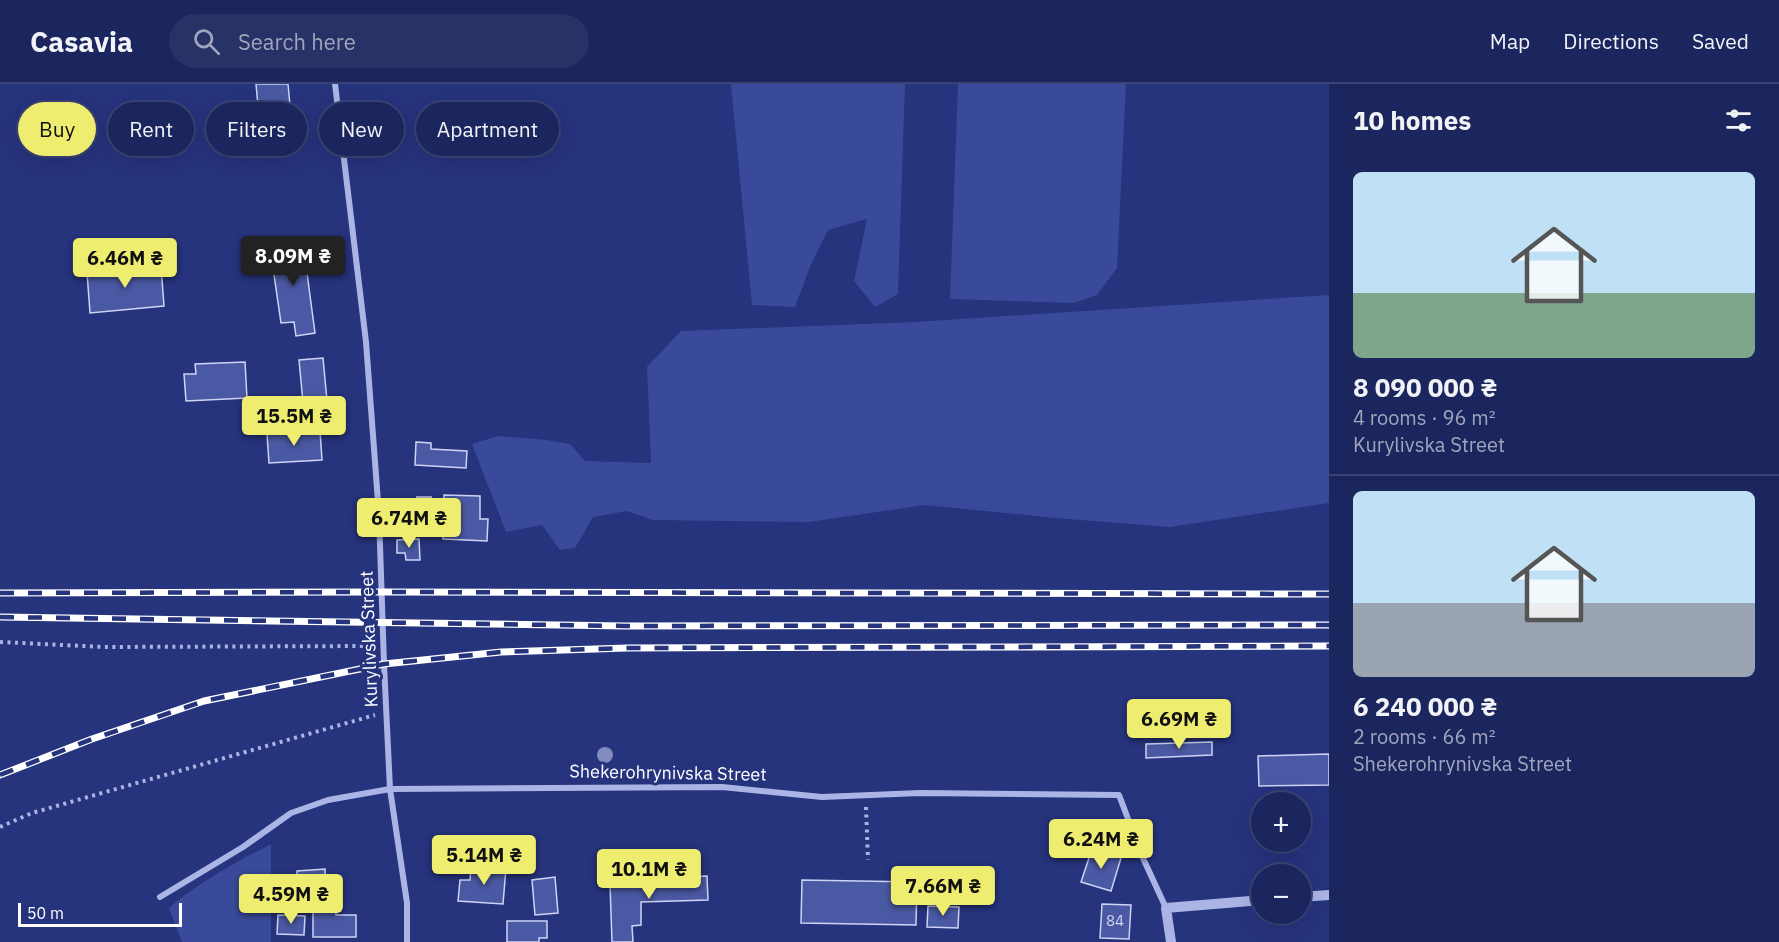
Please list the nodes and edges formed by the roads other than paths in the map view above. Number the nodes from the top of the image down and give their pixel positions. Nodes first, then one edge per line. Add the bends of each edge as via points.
1 (335, 84) edge
2 (390, 789) junction
3 (1329, 895) edge
4 (1311, 896) edge
5 (160, 897) dead end
6 (1251, 901) edge
7 (1166, 908) junction
8 (407, 942) edge
9 (1171, 942) edge

1 - 2 street, Kurylivska Street via 366,342 379,514
2 - 5 street, Shekerohrynivska Street via 328,800 291,813
2 - 7 street, Shekerohrynivska Street via 722,787 822,797 1119,795
2 - 8 street, Kurylivska Street via 407,903
3 - 4 street
6 - 7 street
7 - 9 street, Shekerohrynivska Street

